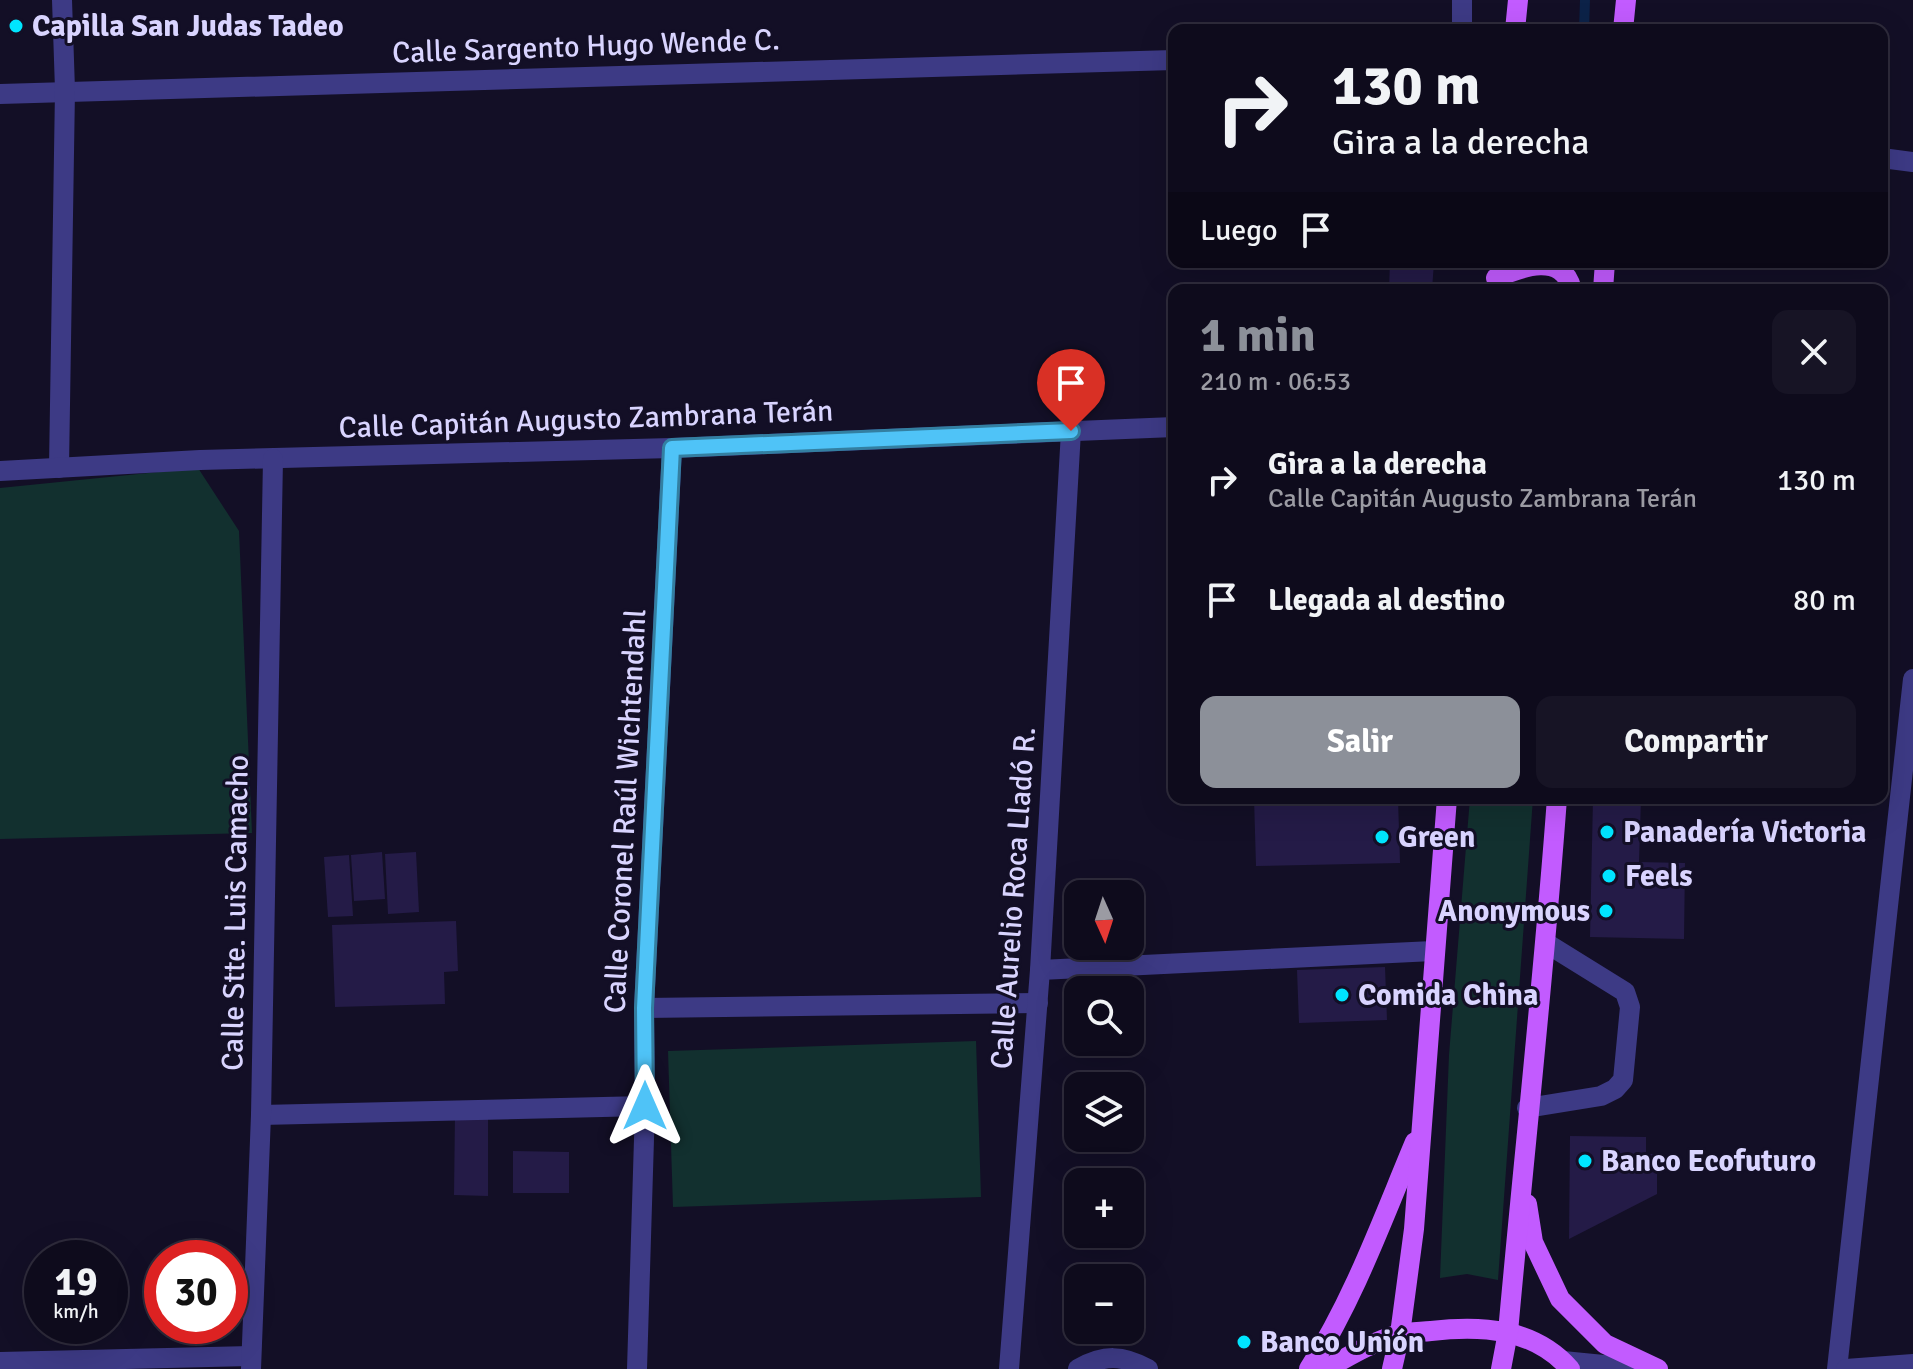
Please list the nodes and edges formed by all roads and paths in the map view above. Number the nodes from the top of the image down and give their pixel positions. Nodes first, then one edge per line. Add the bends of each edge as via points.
1 (62, 0) edge
2 (1462, 0) edge
3 (1518, 0) edge
4 (1626, 0) edge
5 (1462, 24) edge
6 (1516, 24) edge
7 (1624, 24) edge
8 (1168, 60) edge
9 (65, 90) junction
10 (0, 94) edge
11 (1888, 159) edge
12 (1913, 162) edge
13 (1519, 268) edge
14 (1556, 268) edge
15 (1496, 277) edge
16 (1569, 284) edge
17 (1168, 427) edge
18 (1071, 431) junction
19 (672, 448) junction
20 (273, 459) junction
21 (59, 468) junction
22 (0, 471) edge
23 (1913, 679) edge
24 (1446, 804) edge
25 (1557, 804) edge
26 (1546, 943) junction
27 (1433, 951) junction
28 (1040, 970) junction
29 (1038, 1003) junction
30 (644, 1008) junction
31 (645, 1106) junction
32 (1527, 1108) junction
33 (261, 1115) junction
34 (1423, 1124) junction
35 (1521, 1171) junction
36 (1508, 1332) junction
37 (1400, 1334) junction
38 (0, 1362) edge
39 (251, 1362) edge
40 (1913, 1364) edge
41 (1566, 1365) edge
42 (637, 1369) edge
43 (1009, 1369) edge
44 (1078, 1369) edge
45 (1148, 1369) edge
46 (1309, 1369) edge
47 (1326, 1369) edge
48 (1392, 1369) edge
49 (1501, 1369) edge
50 (1644, 1369) edge
51 (1658, 1369) edge
52 (1837, 1369) edge
53 (1846, 1369) edge

1 - 9 street
2 - 5 street
3 - 6 main road
4 - 7 main road
8 - 9 street, Calle Sargento Hugo Wende C.
9 - 10 street, Calle Sargento Hugo Wende C.
9 - 21 street
11 - 12 street
13 - 15 main road
14 - 16 main road
17 - 18 street, Calle Capitán Augusto Zambrana Terán
18 - 19 street, Calle Capitán Augusto Zambrana Terán
18 - 28 street, Calle Aurelio Roca Lladó R.
19 - 20 street, Calle Capitán Augusto Zambrana Terán
19 - 30 street, Calle Coronel Raúl Wichtendahl
20 - 21 street, Calle Capitán Augusto Zambrana Terán
20 - 33 street, Calle Stte. Luis Camacho
21 - 22 street, Calle Capitán Augusto Zambrana Terán
23 - 52 street
24 - 27 main road
25 - 26 main road
26 - 32 main road
26 - 32 street via 1625,992 1630,1007 1623,1080 1601,1096
27 - 28 street
27 - 34 main road
28 - 29 street, Calle Aurelio Roca Lladó R.
29 - 30 street
29 - 43 street, Calle Aurelio Roca Lladó R.
30 - 31 street, Calle Coronel Raúl Wichtendahl
31 - 33 street
31 - 42 street, Calle Coronel Raúl Wichtendahl
32 - 35 main road
33 - 39 street, Calle Stte. Luis Camacho
34 - 37 main road
34 - 46 main road via 1355,1283
35 - 36 main road
35 - 51 main road via 1533,1242 1560,1299 1605,1344
36 - 37 main road via 1468,1326
36 - 41 main road via 1537,1343
36 - 49 main road
37 - 47 main road
37 - 48 main road
38 - 39 street
40 - 53 street
41 - 50 street
44 - 45 street via 1096,1359 1131,1359

